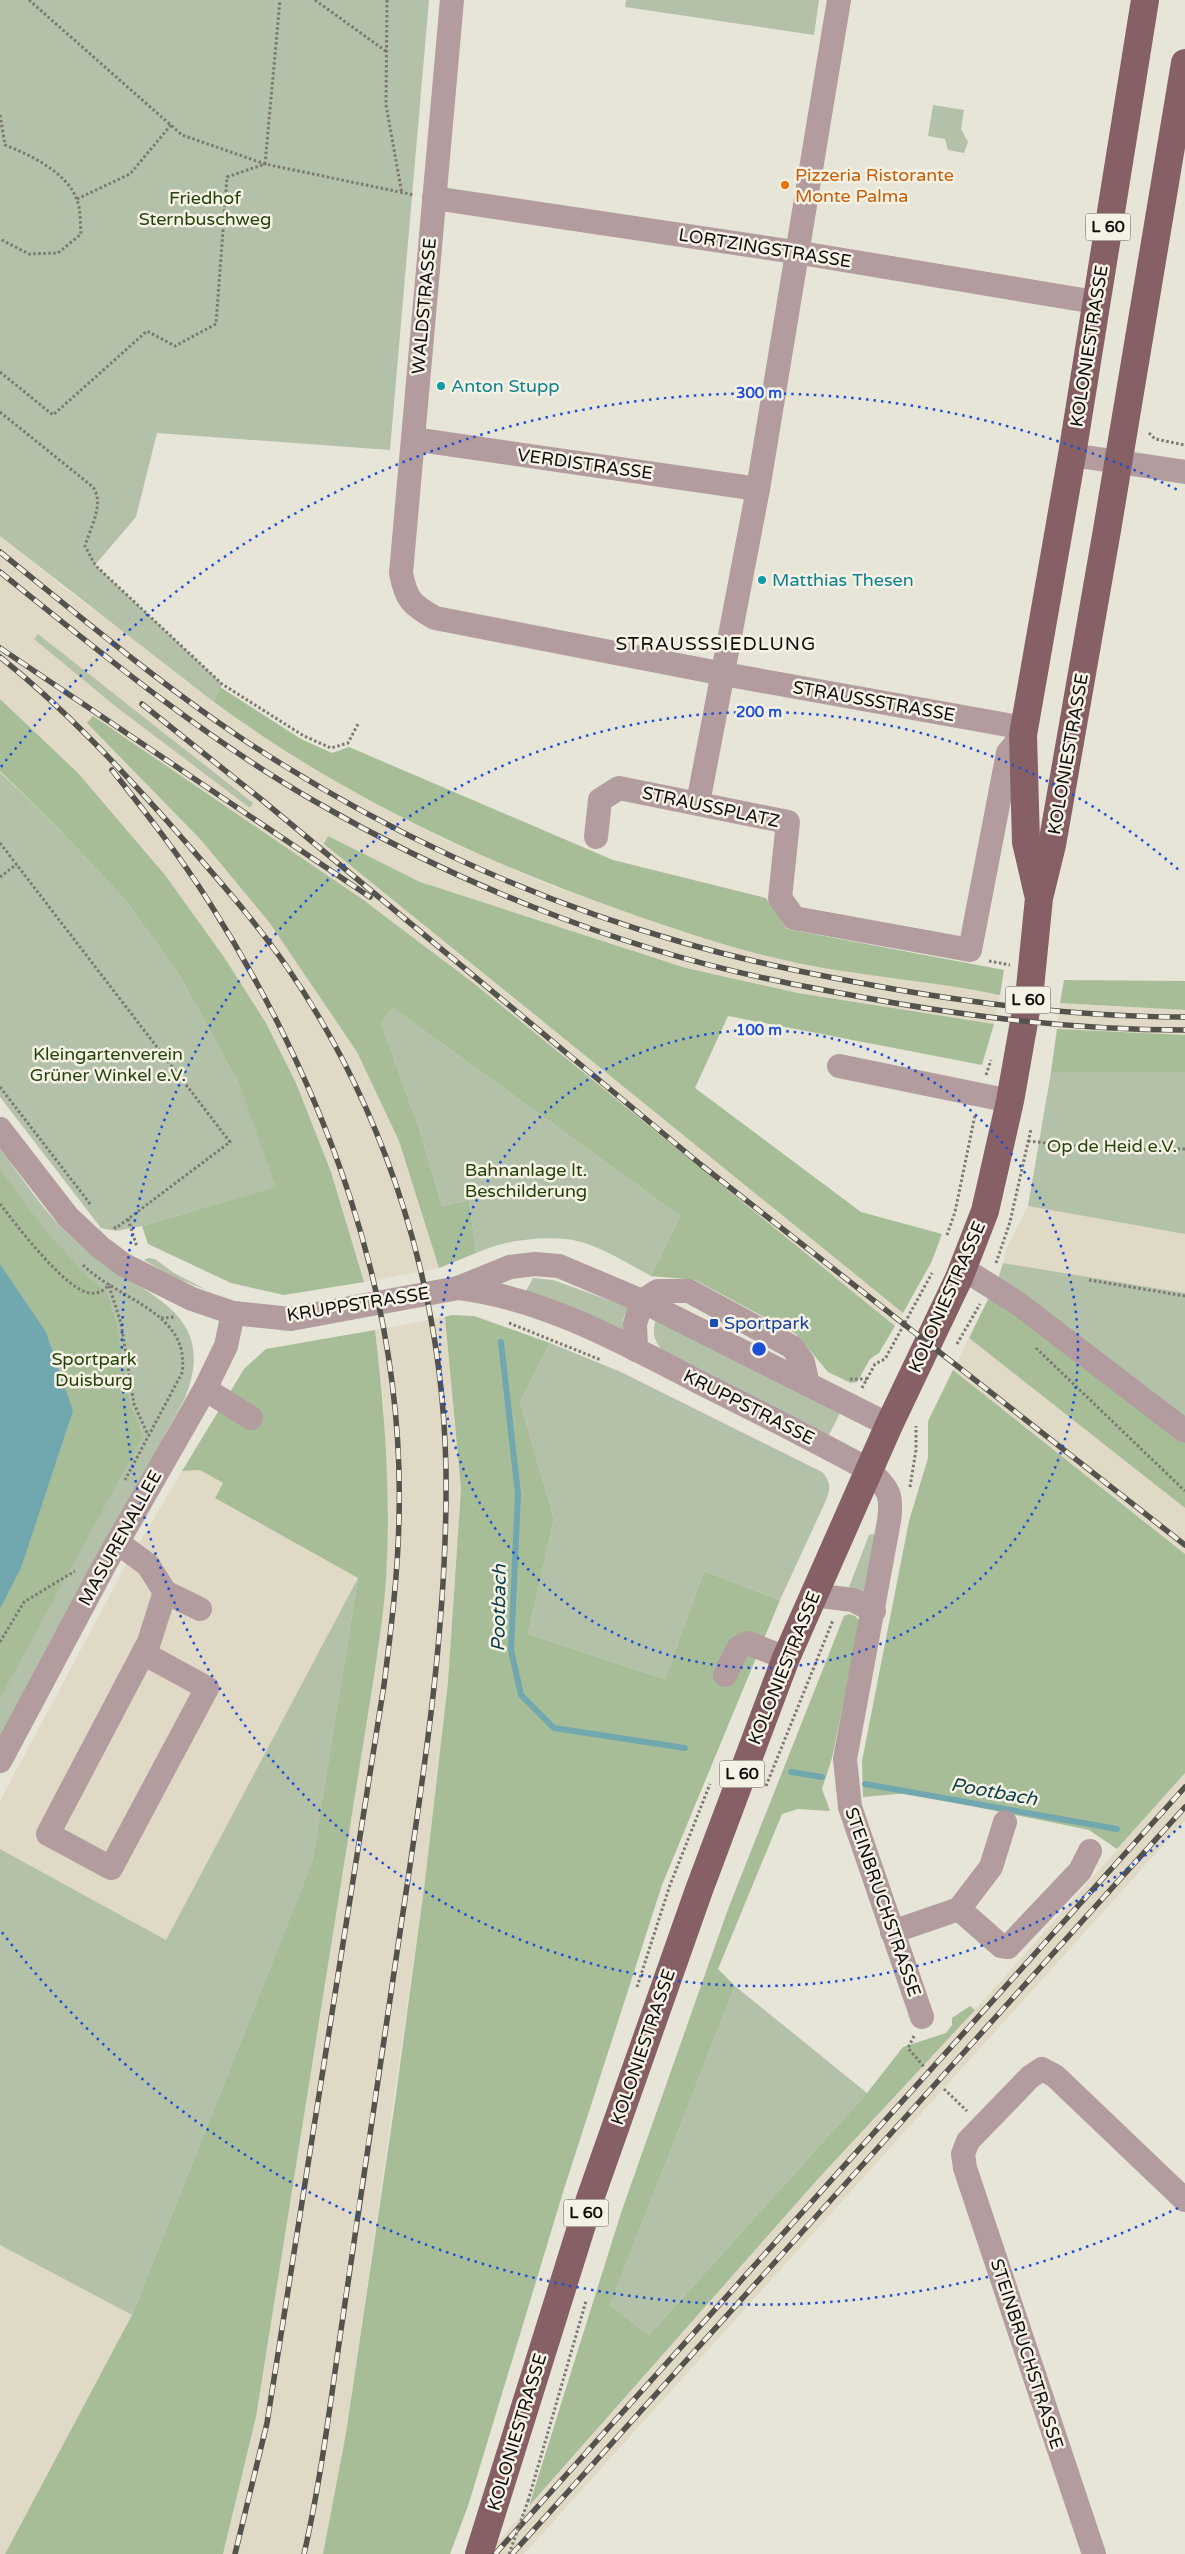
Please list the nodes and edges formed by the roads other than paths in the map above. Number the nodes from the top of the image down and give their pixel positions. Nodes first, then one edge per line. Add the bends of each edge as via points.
1 (452, 0) edge
2 (839, 0) edge
3 (1145, 0) edge
4 (1185, 63) edge
5 (426, 197) junction
6 (795, 252) junction
7 (1095, 302) junction
8 (413, 439) junction
9 (1072, 455) junction
10 (1119, 462) junction
11 (1185, 472) edge
12 (758, 490) junction
13 (416, 608) joint
14 (724, 674) junction
15 (1023, 732) junction
16 (698, 803) junction
17 (596, 837) dead end
18 (780, 898) joint
19 (1039, 898) junction
20 (839, 1066) dead end
21 (1010, 1101) junction
22 (0, 1129) edge
23 (962, 1268) junction
24 (458, 1288) junction
25 (642, 1302) junction
26 (232, 1313) junction
27 (636, 1350) junction
28 (205, 1389) junction
29 (250, 1418) dead end
30 (889, 1425) junction
31 (1185, 1431) edge
32 (869, 1470) junction
33 (117, 1542) junction
34 (165, 1592) junction
35 (813, 1595) junction
36 (200, 1609) dead end
37 (874, 1610) junction
38 (143, 1653) junction
39 (786, 1658) junction
40 (725, 1675) dead end
41 (0, 1761) edge
42 (1005, 1822) dead end
43 (1090, 1851) dead end
44 (959, 1910) junction
45 (892, 1932) junction
46 (922, 2017) dead end
47 (1185, 2200) edge
48 (482, 2547) edge
49 (1094, 2554) edge

1 - 5 street, WALDSTRASSE
2 - 6 street
3 - 7 main road, KOLONIESTRASSE / L 60
4 - 10 main road, KOLONIESTRASSE / L 60
5 - 6 street, LORTZINGSTRASSE
5 - 8 street, WALDSTRASSE
6 - 7 street, LORTZINGSTRASSE
6 - 12 street
7 - 9 main road, KOLONIESTRASSE / L 60
8 - 12 street, VERDISTRASSE
8 - 13 street, WALDSTRASSE via 401,573 405,593
9 - 10 street
9 - 15 main road, KOLONIESTRASSE / L 60
10 - 11 street
10 - 19 main road, KOLONIESTRASSE / L 60 via 1052,845
12 - 14 street
13 - 14 street, STRAUSSSTRASSE via 436,618
14 - 15 street, STRAUSSSTRASSE
14 - 16 street
15 - 18 street, KOLONIESTRASSE via 1008,753 1002,777 970,950 794,918
15 - 19 main road, KOLONIESTRASSE / L 60 via 1026,842
16 - 17 street, STRAUSSPLATZ via 619,788 600,800
16 - 18 street, STRAUSSPLATZ via 788,822
19 - 21 main road, KOLONIESTRASSE / L 60 via 1030,988
20 - 21 street
21 - 23 main road, KOLONIESTRASSE / L 60 via 986,1211
22 - 26 street, KRUPPSTRASSE via 68,1217 100,1247 158,1284
23 - 30 main road, KOLONIESTRASSE / L 60
23 - 31 street via 1016,1302
24 - 25 street, KRUPPSTRASSE via 510,1267 535,1264 559,1266
24 - 26 street, KRUPPSTRASSE via 291,1318
24 - 27 street, KRUPPSTRASSE via 487,1291 563,1316
25 - 27 street via 635,1324
25 - 30 street, KRUPPSTRASSE
26 - 28 street, MASURENALLEE via 226,1346
27 - 32 street, KRUPPSTRASSE
28 - 29 street
28 - 33 street, MASURENALLEE
30 - 32 main road, KOLONIESTRASSE / L 60
32 - 35 main road, KOLONIESTRASSE / L 60
32 - 37 street, STEINBRUCHSTRASSE via 887,1488 891,1507
33 - 34 street via 148,1565
33 - 41 street, MASURENALLEE
34 - 36 street
34 - 38 street
35 - 37 street via 853,1600
35 - 39 main road, KOLONIESTRASSE / L 60
37 - 45 street, STEINBRUCHSTRASSE via 845,1759 850,1807
38 - 38 street via 48,1834 111,1868 207,1688
39 - 40 street via 748,1644 738,1648
39 - 48 main road, KOLONIESTRASSE / L 60 via 698,1890 590,2198
42 - 44 street via 991,1867
43 - 44 street via 1080,1871 1008,1946 1001,1946
44 - 45 street
45 - 46 street, STEINBRUCHSTRASSE
47 - 49 street, STEINBRUCHSTRASSE via 1055,2076 1042,2069 1030,2077 968,2141 963,2154

